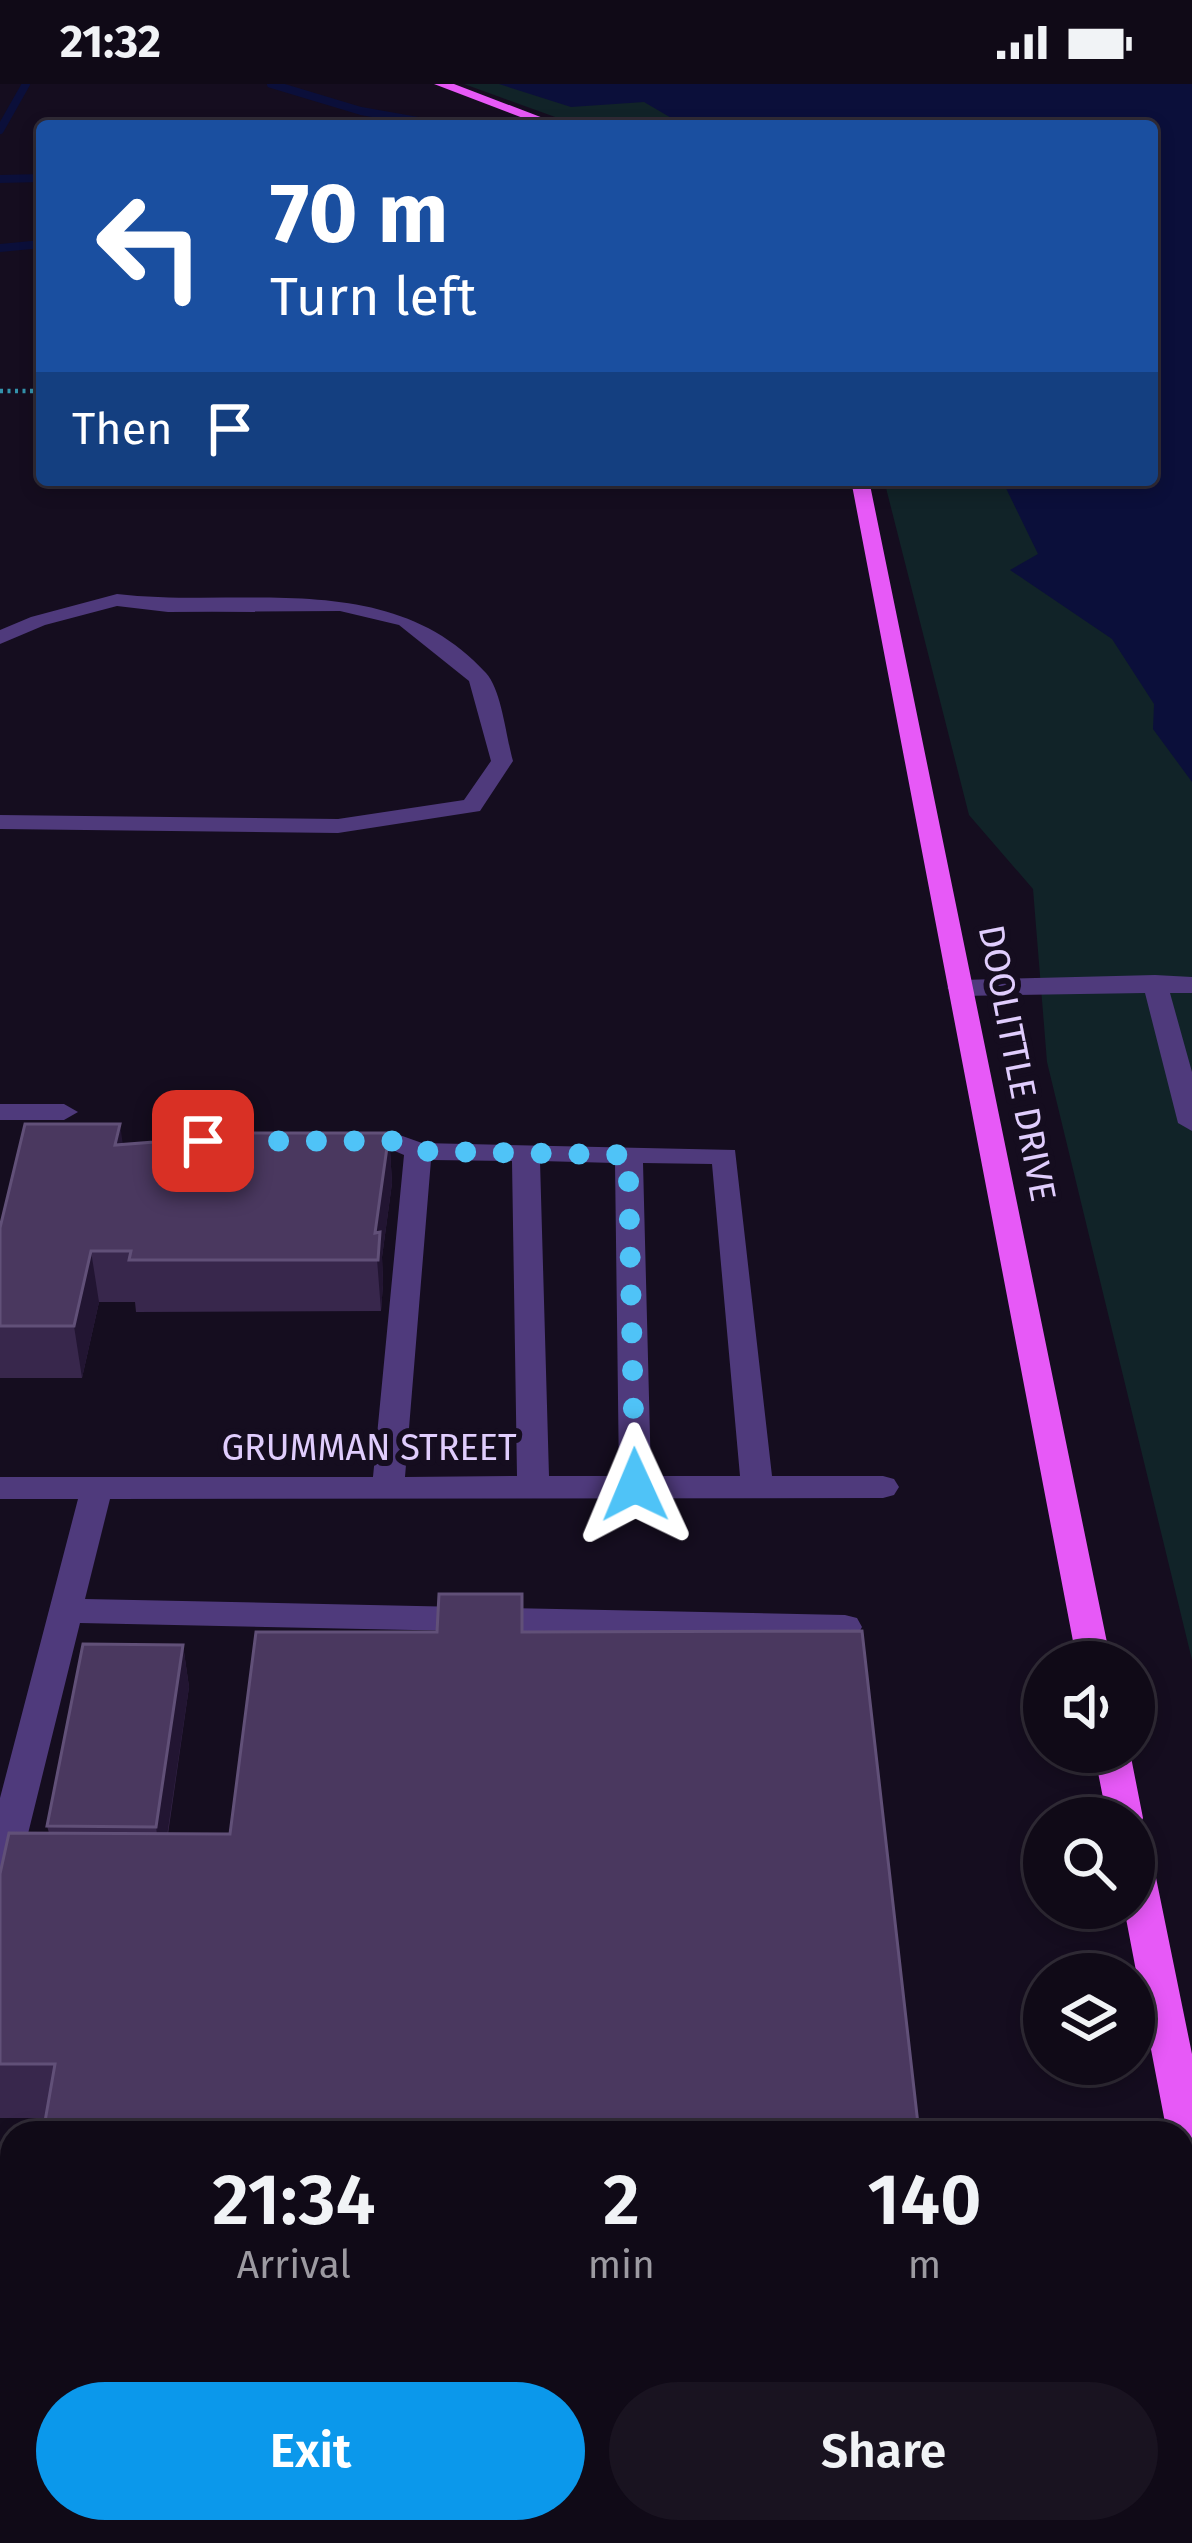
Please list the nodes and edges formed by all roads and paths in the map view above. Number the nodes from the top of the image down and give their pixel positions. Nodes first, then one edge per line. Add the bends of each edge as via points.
1 (441, 84) edge
2 (540, 120) edge
3 (0, 391) edge
4 (36, 392) edge
5 (861, 486) edge
6 (0, 638) edge
7 (0, 822) edge
8 (1156, 982) junction
9 (1192, 985) edge
10 (960, 988) junction
11 (0, 1112) edge
12 (64, 1112) dead end
13 (1192, 1123) edge
14 (322, 1141) edge
15 (418, 1151) junction
16 (526, 1153) junction
17 (628, 1155) junction
18 (635, 1485) junction
19 (388, 1486) junction
20 (533, 1486) junction
21 (757, 1486) junction
22 (883, 1486) dead end
23 (0, 1487) edge
24 (97, 1487) junction
25 (65, 1611) junction
26 (845, 1627) edge
27 (1090, 1641) edge
28 (4, 1854) edge
29 (1147, 1929) edge
30 (1185, 2121) edge

1 - 2 main road
3 - 4 path
5 - 10 main road, DOOLITTLE DRIVE
6 - 7 street via 116,600 362,610 406,621 478,678 502,761 472,806 338,826
8 - 9 street
8 - 10 street
8 - 13 street
10 - 27 main road, DOOLITTLE DRIVE
11 - 12 street
14 - 15 street via 394,1141
15 - 16 street
15 - 19 street
16 - 17 street
16 - 20 street
17 - 18 street
17 - 21 street via 725,1156
18 - 20 street, GRUMMAN STREET
18 - 21 street, GRUMMAN STREET
19 - 20 street, GRUMMAN STREET
19 - 24 street, GRUMMAN STREET
21 - 22 street, GRUMMAN STREET
23 - 24 street, GRUMMAN STREET
24 - 25 street
25 - 26 street
25 - 28 street
29 - 30 main road

